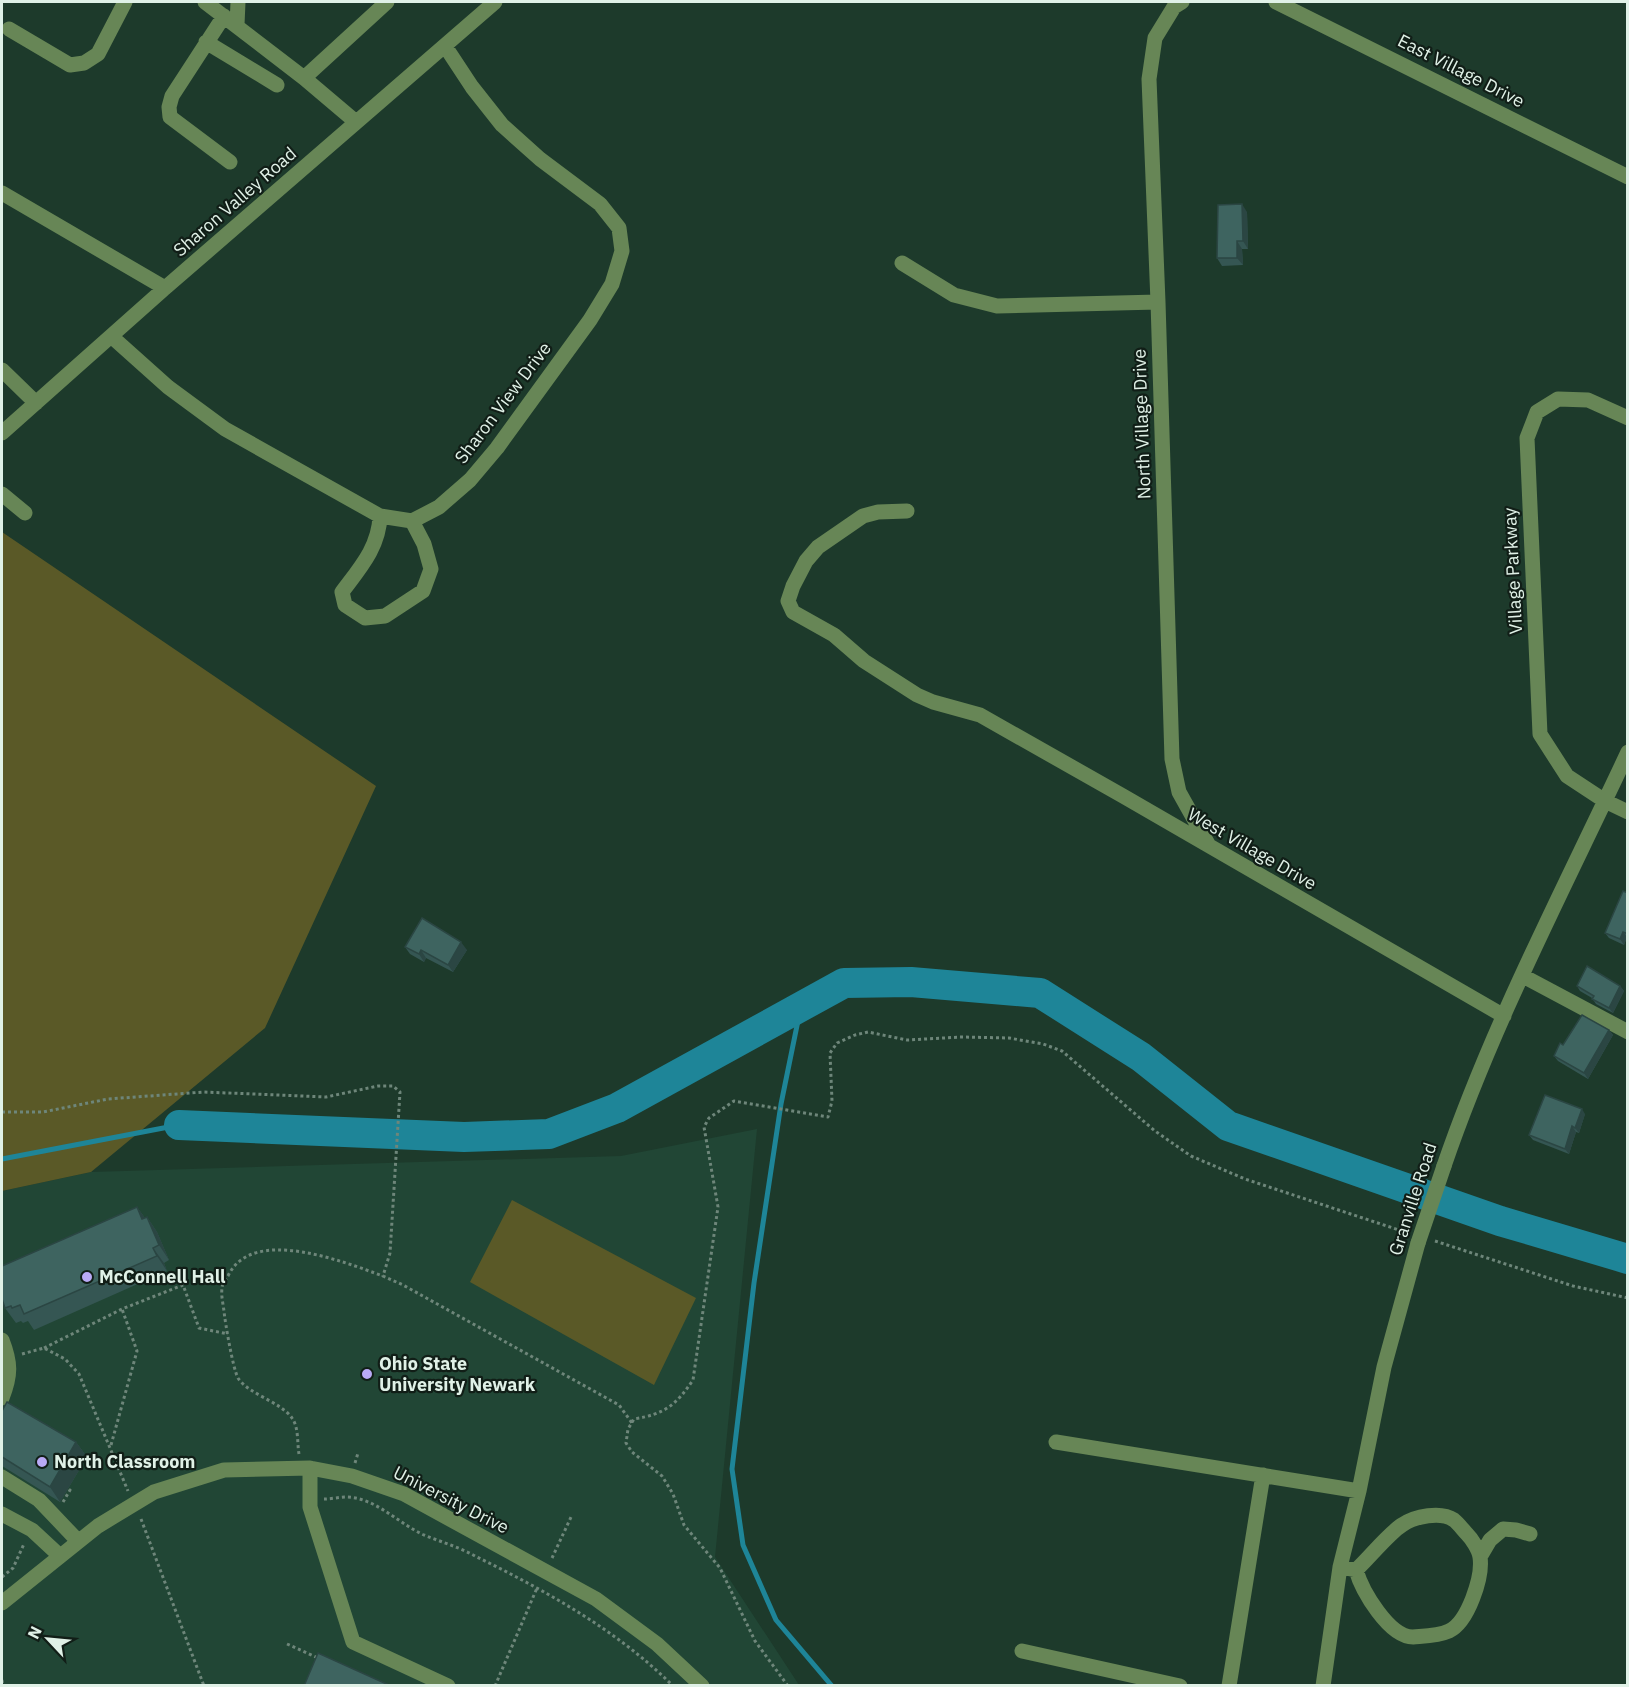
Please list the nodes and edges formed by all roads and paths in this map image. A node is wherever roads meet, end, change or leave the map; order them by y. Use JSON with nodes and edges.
{"nodes":[{"id":1,"x":123,"y":2,"type":"edge"},
{"id":2,"x":206,"y":2,"type":"edge"},
{"id":3,"x":237,"y":2,"type":"edge"},
{"id":4,"x":387,"y":2,"type":"edge"},
{"id":5,"x":495,"y":2,"type":"edge"},
{"id":6,"x":1276,"y":2,"type":"edge"},
{"id":7,"x":1177,"y":3,"type":"edge"},
{"id":8,"x":230,"y":21,"type":"junction"},
{"id":9,"x":9,"y":29,"type":"dead end"},
{"id":10,"x":207,"y":42,"type":"junction"},
{"id":11,"x":445,"y":46,"type":"junction"},
{"id":12,"x":304,"y":78,"type":"junction"},
{"id":13,"x":277,"y":85,"type":"dead end"},
{"id":14,"x":356,"y":122,"type":"junction"},
{"id":15,"x":230,"y":162,"type":"dead end"},
{"id":16,"x":1628,"y":177,"type":"edge"},
{"id":17,"x":2,"y":193,"type":"edge"},
{"id":18,"x":902,"y":263,"type":"dead end"},
{"id":19,"x":165,"y":288,"type":"junction"},
{"id":20,"x":1158,"y":302,"type":"junction"},
{"id":21,"x":111,"y":336,"type":"junction"},
{"id":22,"x":2,"y":370,"type":"edge"},
{"id":23,"x":36,"y":403,"type":"junction"},
{"id":24,"x":1628,"y":418,"type":"edge"},
{"id":25,"x":2,"y":433,"type":"edge"},
{"id":26,"x":2,"y":494,"type":"edge"},
{"id":27,"x":907,"y":511,"type":"dead end"},
{"id":28,"x":25,"y":513,"type":"dead end"},
{"id":29,"x":380,"y":516,"type":"junction"},
{"id":30,"x":412,"y":521,"type":"junction"},
{"id":31,"x":1628,"y":752,"type":"edge"},
{"id":32,"x":1605,"y":801,"type":"junction"},
{"id":33,"x":1628,"y":812,"type":"edge"},
{"id":34,"x":1209,"y":846,"type":"junction"},
{"id":35,"x":1523,"y":976,"type":"junction"},
{"id":36,"x":1504,"y":1016,"type":"junction"},
{"id":37,"x":1628,"y":1032,"type":"edge"},
{"id":38,"x":2,"y":1112,"type":"edge"},
{"id":39,"x":1419,"y":1238,"type":"junction"},
{"id":40,"x":383,"y":1276,"type":"junction"},
{"id":41,"x":1628,"y":1298,"type":"edge"},
{"id":42,"x":122,"y":1309,"type":"junction"},
{"id":43,"x":228,"y":1334,"type":"junction"},
{"id":44,"x":2,"y":1340,"type":"edge"},
{"id":45,"x":44,"y":1348,"type":"junction"},
{"id":46,"x":9,"y":1358,"type":"junction"},
{"id":47,"x":2,"y":1398,"type":"edge"},
{"id":48,"x":632,"y":1423,"type":"junction"},
{"id":49,"x":1056,"y":1442,"type":"dead end"},
{"id":50,"x":110,"y":1446,"type":"junction"},
{"id":51,"x":310,"y":1468,"type":"junction"},
{"id":52,"x":1263,"y":1475,"type":"junction"},
{"id":53,"x":2,"y":1478,"type":"edge"},
{"id":54,"x":128,"y":1490,"type":"dead end"},
{"id":55,"x":1359,"y":1491,"type":"junction"},
{"id":56,"x":310,"y":1501,"type":"junction"},
{"id":57,"x":138,"y":1512,"type":"dead end"},
{"id":58,"x":2,"y":1514,"type":"edge"},
{"id":59,"x":572,"y":1515,"type":"dead end"},
{"id":60,"x":1530,"y":1534,"type":"dead end"},
{"id":61,"x":78,"y":1541,"type":"junction"},
{"id":62,"x":60,"y":1556,"type":"junction"},
{"id":63,"x":1480,"y":1557,"type":"junction"},
{"id":64,"x":1340,"y":1567,"type":"junction"},
{"id":65,"x":1356,"y":1570,"type":"junction"},
{"id":66,"x":546,"y":1571,"type":"junction"},
{"id":67,"x":537,"y":1589,"type":"junction"},
{"id":68,"x":2,"y":1603,"type":"edge"},
{"id":69,"x":287,"y":1644,"type":"dead end"},
{"id":70,"x":1022,"y":1651,"type":"dead end"},
{"id":71,"x":328,"y":1662,"type":"edge"},
{"id":72,"x":2,"y":1680,"type":"edge"},
{"id":73,"x":3,"y":1686,"type":"edge"},
{"id":74,"x":204,"y":1686,"type":"edge"},
{"id":75,"x":448,"y":1686,"type":"edge"},
{"id":76,"x":495,"y":1686,"type":"edge"},
{"id":77,"x":674,"y":1686,"type":"edge"},
{"id":78,"x":702,"y":1686,"type":"edge"},
{"id":79,"x":788,"y":1686,"type":"edge"},
{"id":80,"x":1180,"y":1686,"type":"edge"},
{"id":81,"x":1229,"y":1686,"type":"edge"},
{"id":82,"x":1323,"y":1686,"type":"edge"}],
"edges":[{"from":1,"to":9,"type":"street"},
{"from":2,"to":8,"type":"street"},
{"from":3,"to":8,"type":"street"},
{"from":4,"to":12,"type":"street"},
{"from":5,"to":11,"type":"street","name":"Sharon Valley Road"},
{"from":6,"to":16,"type":"street","name":"East Village Drive"},
{"from":7,"to":20,"type":"street","name":"North Village Drive"},
{"from":8,"to":10,"type":"street"},
{"from":8,"to":12,"type":"street"},
{"from":10,"to":13,"type":"street"},
{"from":10,"to":15,"type":"street"},
{"from":11,"to":14,"type":"street","name":"Sharon Valley Road"},
{"from":11,"to":30,"type":"street","name":"Sharon View Drive"},
{"from":12,"to":14,"type":"street"},
{"from":14,"to":19,"type":"street","name":"Sharon Valley Road"},
{"from":17,"to":19,"type":"street"},
{"from":18,"to":20,"type":"street"},
{"from":19,"to":21,"type":"street","name":"Sharon Valley Road"},
{"from":20,"to":34,"type":"street","name":"North Village Drive"},
{"from":21,"to":23,"type":"street","name":"Sharon Valley Road"},
{"from":21,"to":29,"type":"street"},
{"from":22,"to":23,"type":"street"},
{"from":23,"to":25,"type":"street","name":"Sharon Valley Road"},
{"from":24,"to":32,"type":"street","name":"Village Parkway"},
{"from":26,"to":28,"type":"street"},
{"from":27,"to":34,"type":"street","name":"West Village Drive"},
{"from":29,"to":30,"type":"street"},
{"from":29,"to":30,"type":"street"},
{"from":31,"to":32,"type":"street","name":"Granville Road"},
{"from":32,"to":33,"type":"street","name":"Village Parkway"},
{"from":32,"to":35,"type":"street","name":"Granville Road"},
{"from":34,"to":36,"type":"street","name":"West Village Drive"},
{"from":35,"to":36,"type":"street","name":"Granville Road"},
{"from":35,"to":37,"type":"street"},
{"from":36,"to":39,"type":"street","name":"Granville Road","bridge":true},
{"from":38,"to":40,"type":"path"},
{"from":39,"to":41,"type":"path"},
{"from":39,"to":48,"type":"path"},
{"from":39,"to":55,"type":"street","name":"Granville Road"},
{"from":40,"to":43,"type":"path"},
{"from":40,"to":48,"type":"path"},
{"from":42,"to":43,"type":"path"},
{"from":42,"to":45,"type":"path"},
{"from":42,"to":50,"type":"path"},
{"from":43,"to":51,"type":"path"},
{"from":44,"to":46,"type":"street"},
{"from":45,"to":46,"type":"path"},
{"from":45,"to":50,"type":"path"},
{"from":46,"to":47,"type":"street"},
{"from":48,"to":79,"type":"path"},
{"from":49,"to":52,"type":"street"},
{"from":50,"to":54,"type":"path"},
{"from":51,"to":56,"type":"street"},
{"from":51,"to":61,"type":"street","name":"University Drive"},
{"from":51,"to":66,"type":"street","name":"University Drive"},
{"from":52,"to":55,"type":"street"},
{"from":52,"to":81,"type":"street"},
{"from":53,"to":61,"type":"street"},
{"from":55,"to":64,"type":"street","name":"Granville Road"},
{"from":56,"to":67,"type":"path"},
{"from":56,"to":75,"type":"street"},
{"from":57,"to":74,"type":"path"},
{"from":58,"to":62,"type":"street"},
{"from":59,"to":66,"type":"path"},
{"from":60,"to":63,"type":"street"},
{"from":61,"to":62,"type":"street","name":"University Drive"},
{"from":62,"to":68,"type":"street","name":"University Drive"},
{"from":63,"to":65,"type":"street"},
{"from":63,"to":65,"type":"street"},
{"from":64,"to":65,"type":"street"},
{"from":64,"to":82,"type":"street","name":"Granville Road"},
{"from":66,"to":67,"type":"path"},
{"from":66,"to":78,"type":"street","name":"University Drive"},
{"from":67,"to":76,"type":"path"},
{"from":67,"to":77,"type":"path"},
{"from":69,"to":71,"type":"path"},
{"from":70,"to":80,"type":"street"},
{"from":72,"to":73,"type":"path"}]}
